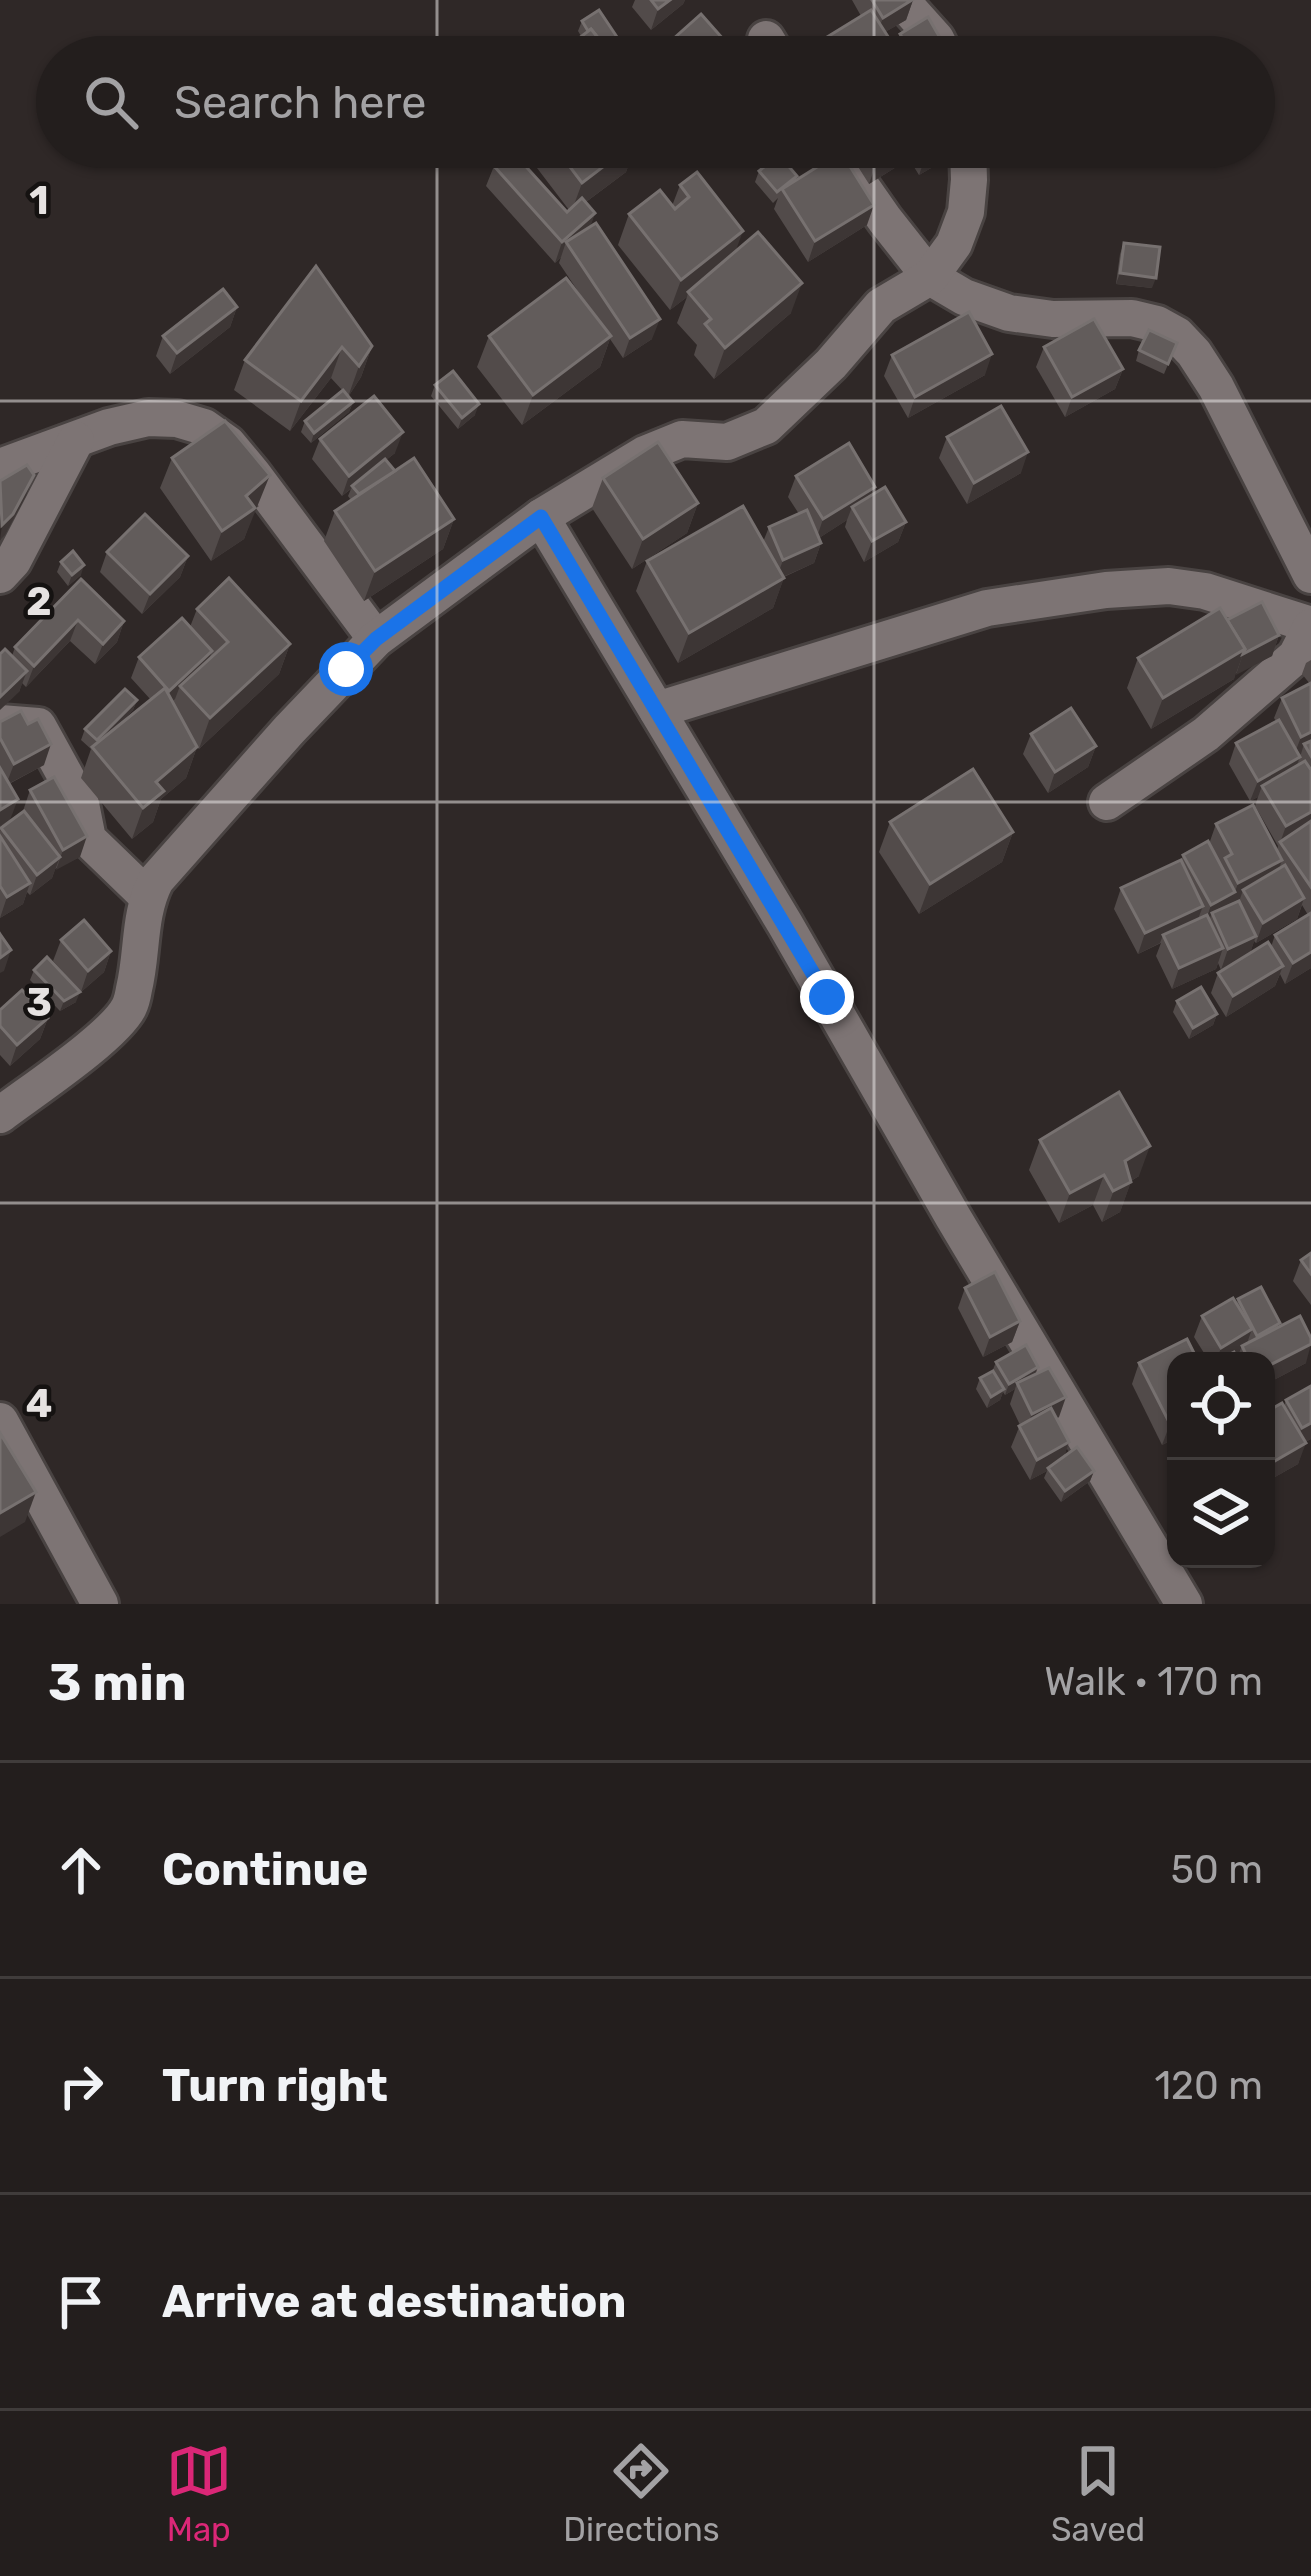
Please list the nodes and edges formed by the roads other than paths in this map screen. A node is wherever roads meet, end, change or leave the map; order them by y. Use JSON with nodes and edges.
{"nodes":[{"id":1,"x":902,"y":0,"type":"edge"},
{"id":2,"x":933,"y":36,"type":"edge"},
{"id":3,"x":849,"y":168,"type":"edge"},
{"id":4,"x":969,"y":168,"type":"edge"},
{"id":5,"x":930,"y":277,"type":"junction"},
{"id":6,"x":76,"y":440,"type":"junction"},
{"id":7,"x":0,"y":467,"type":"edge"},
{"id":8,"x":541,"y":517,"type":"junction"},
{"id":9,"x":0,"y":575,"type":"edge"},
{"id":10,"x":1311,"y":575,"type":"edge"},
{"id":11,"x":1311,"y":626,"type":"edge"},
{"id":12,"x":376,"y":639,"type":"junction"},
{"id":13,"x":657,"y":710,"type":"junction"},
{"id":14,"x":0,"y":723,"type":"edge"},
{"id":15,"x":1107,"y":802,"type":"dead end"},
{"id":16,"x":147,"y":896,"type":"junction"},
{"id":17,"x":0,"y":1115,"type":"edge"},
{"id":18,"x":0,"y":1421,"type":"edge"},
{"id":19,"x":100,"y":1604,"type":"edge"},
{"id":20,"x":1184,"y":1604,"type":"edge"}],
"edges":[{"from":1,"to":2,"type":"street"},
{"from":3,"to":5,"type":"street"},
{"from":4,"to":5,"type":"street"},
{"from":5,"to":8,"type":"street"},
{"from":5,"to":10,"type":"street"},
{"from":6,"to":7,"type":"street"},
{"from":6,"to":9,"type":"street"},
{"from":6,"to":12,"type":"street"},
{"from":8,"to":12,"type":"street"},
{"from":8,"to":13,"type":"street"},
{"from":11,"to":13,"type":"street"},
{"from":11,"to":15,"type":"street"},
{"from":12,"to":16,"type":"street"},
{"from":13,"to":20,"type":"street"},
{"from":14,"to":16,"type":"street"},
{"from":16,"to":17,"type":"street"},
{"from":18,"to":19,"type":"street"}]}
